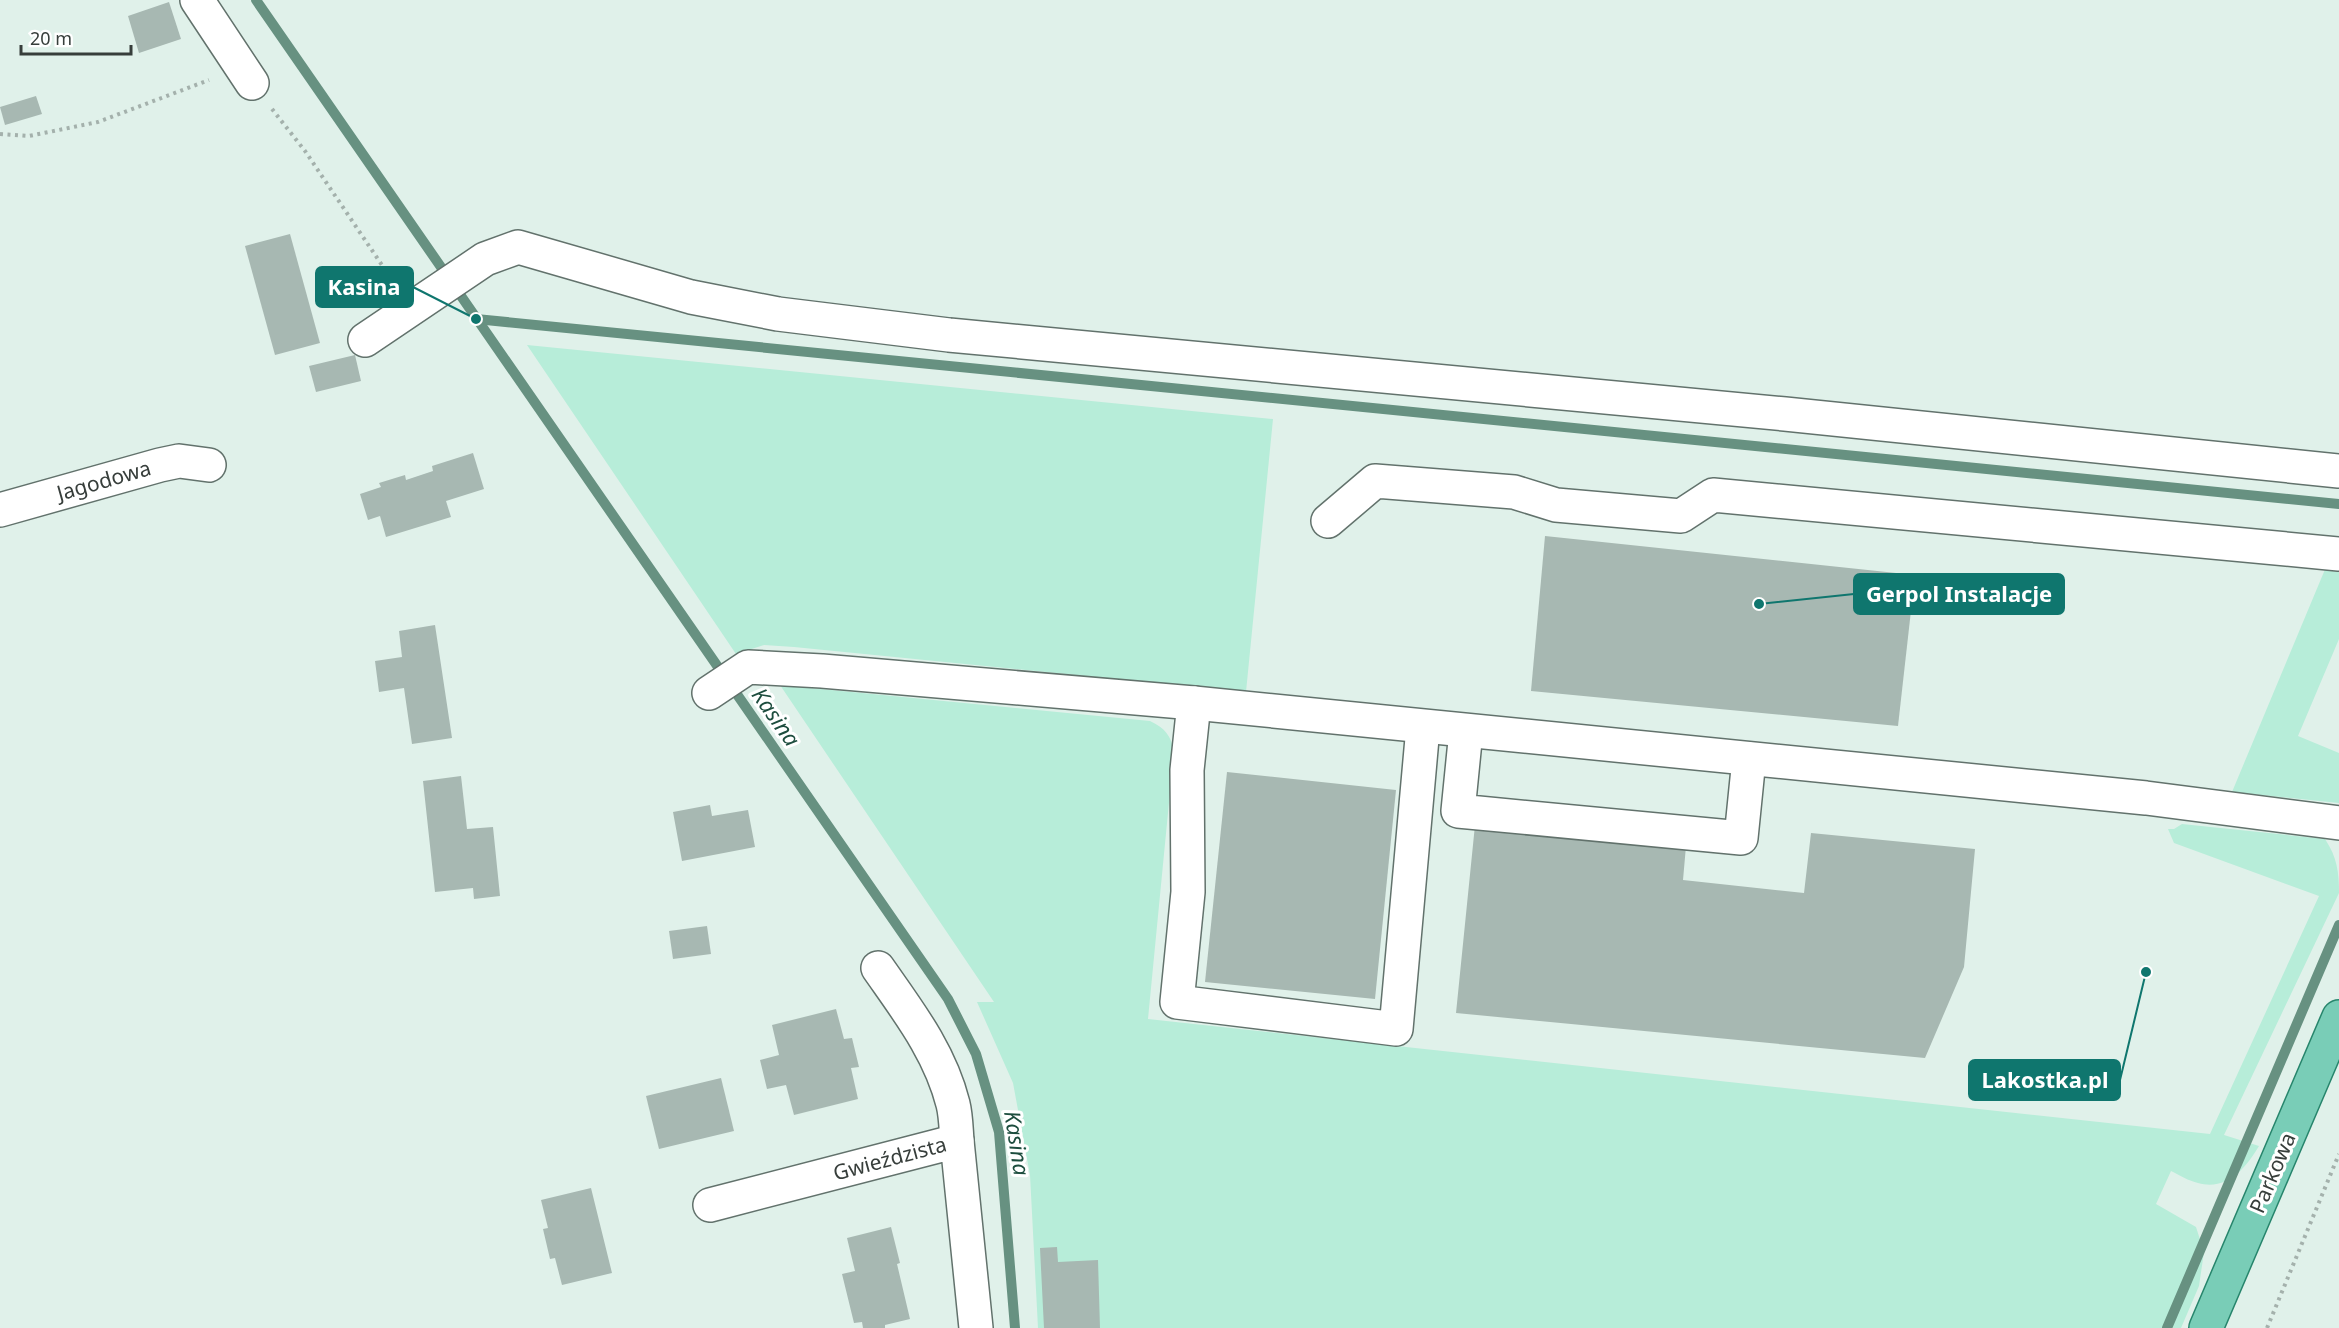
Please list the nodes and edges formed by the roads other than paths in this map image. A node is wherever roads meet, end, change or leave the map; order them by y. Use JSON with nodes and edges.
{"nodes":[{"id":1,"x":197,"y":0,"type":"edge"},
{"id":2,"x":252,"y":83,"type":"road end"},
{"id":3,"x":365,"y":340,"type":"dead end"},
{"id":4,"x":209,"y":465,"type":"dead end"},
{"id":5,"x":2339,"y":471,"type":"edge"},
{"id":6,"x":0,"y":510,"type":"edge"},
{"id":7,"x":1328,"y":521,"type":"dead end"},
{"id":8,"x":2339,"y":554,"type":"edge"},
{"id":9,"x":709,"y":693,"type":"dead end"},
{"id":10,"x":1194,"y":704,"type":"junction"},
{"id":11,"x":1423,"y":727,"type":"junction"},
{"id":12,"x":1466,"y":731,"type":"junction"},
{"id":13,"x":1749,"y":759,"type":"junction"},
{"id":14,"x":2339,"y":823,"type":"edge"},
{"id":15,"x":878,"y":968,"type":"dead end"},
{"id":16,"x":2339,"y":1017,"type":"edge"},
{"id":17,"x":957,"y":1141,"type":"junction"},
{"id":18,"x":710,"y":1205,"type":"dead end"},
{"id":19,"x":976,"y":1328,"type":"edge"},
{"id":20,"x":2206,"y":1328,"type":"edge"}],
"edges":[{"from":1,"to":2,"type":"street"},
{"from":3,"to":5,"type":"street"},
{"from":4,"to":6,"type":"street","name":"Jagodowa"},
{"from":7,"to":8,"type":"street"},
{"from":9,"to":10,"type":"street"},
{"from":10,"to":11,"type":"street"},
{"from":10,"to":11,"type":"street"},
{"from":11,"to":12,"type":"street"},
{"from":12,"to":13,"type":"street"},
{"from":12,"to":13,"type":"street"},
{"from":13,"to":14,"type":"street"},
{"from":15,"to":17,"type":"street"},
{"from":16,"to":20,"type":"main road","name":"Parkowa"},
{"from":17,"to":18,"type":"street","name":"Gwieździsta"},
{"from":17,"to":19,"type":"street","name":"Gwieździsta"}]}
